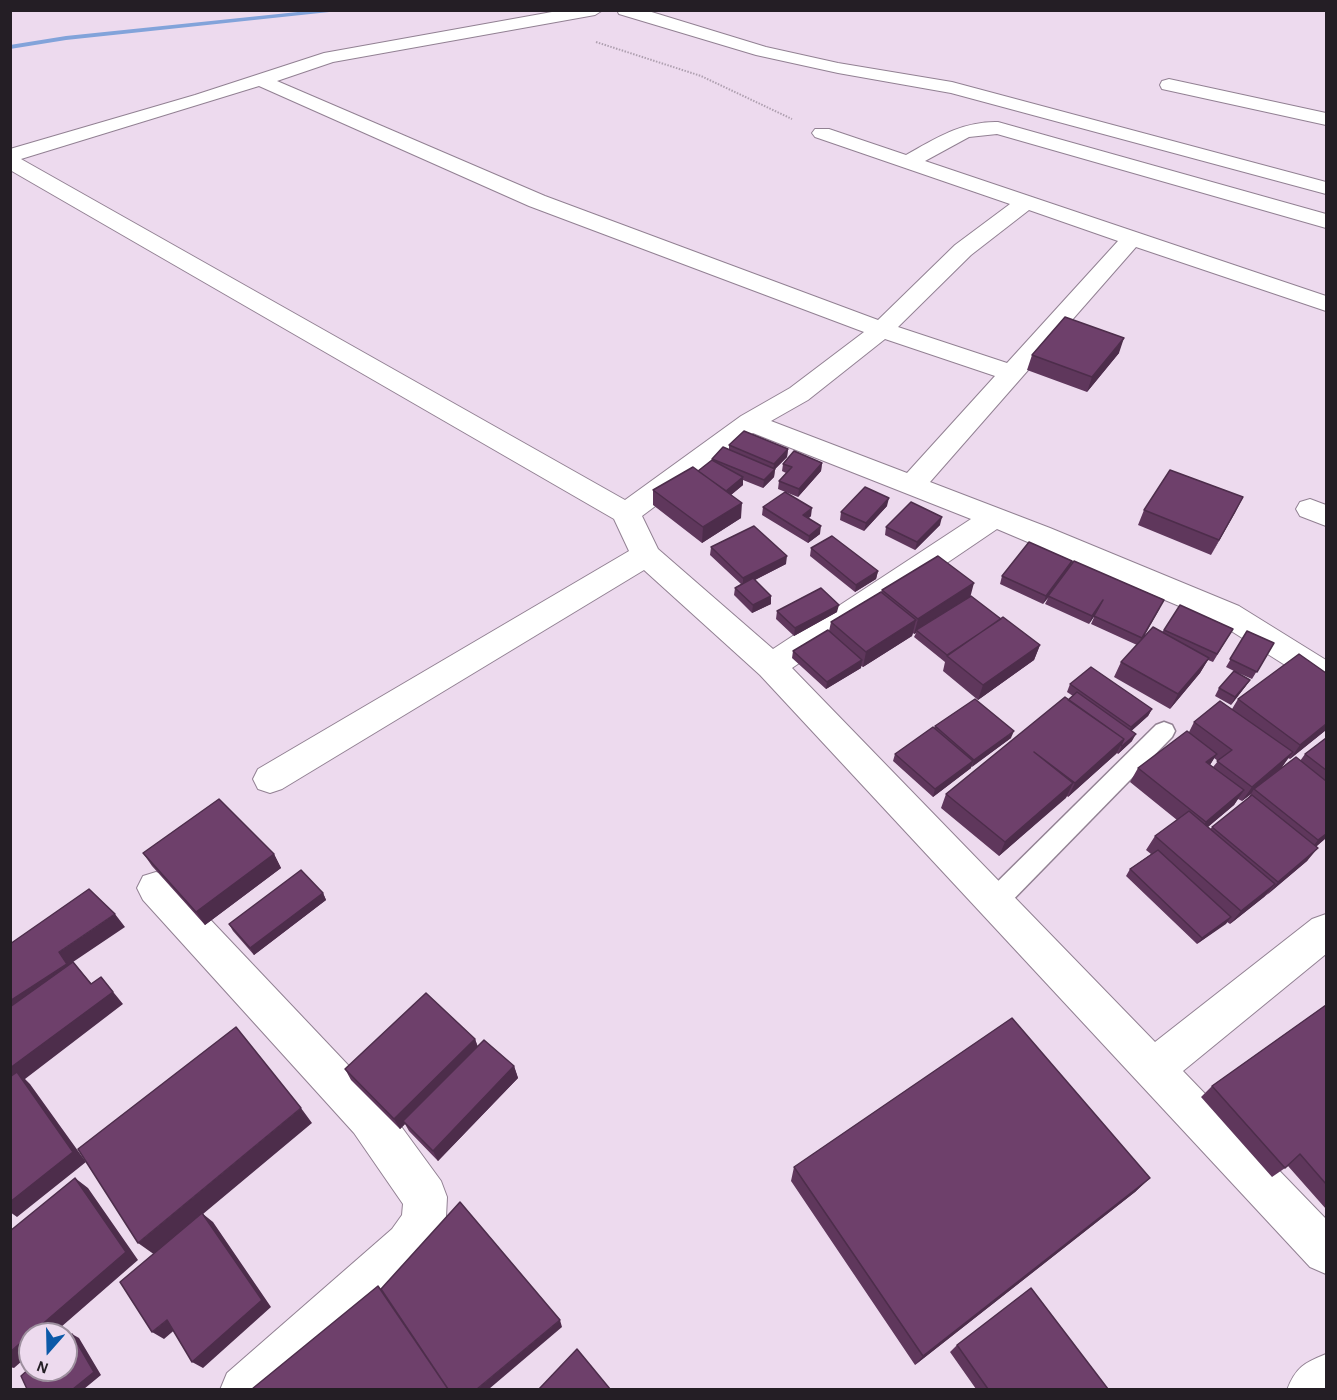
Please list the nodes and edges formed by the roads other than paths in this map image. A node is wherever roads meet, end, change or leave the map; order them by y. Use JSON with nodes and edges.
{"nodes":[{"id":1,"x":595,"y":10,"type":"edge"},
{"id":2,"x":625,"y":10,"type":"edge"},
{"id":3,"x":260,"y":80,"type":"junction"},
{"id":4,"x":1169,"y":85,"type":"dead end"},
{"id":5,"x":1326,"y":119,"type":"edge"},
{"id":6,"x":822,"y":132,"type":"road end"},
{"id":7,"x":10,"y":156,"type":"edge"},
{"id":8,"x":10,"y":161,"type":"edge"},
{"id":9,"x":909,"y":162,"type":"junction"},
{"id":10,"x":1326,"y":188,"type":"edge"},
{"id":11,"x":1026,"y":202,"type":"junction"},
{"id":12,"x":1326,"y":221,"type":"edge"},
{"id":13,"x":1132,"y":238,"type":"junction"},
{"id":14,"x":1326,"y":304,"type":"edge"},
{"id":15,"x":882,"y":330,"type":"junction"},
{"id":16,"x":1012,"y":373,"type":"junction"},
{"id":17,"x":750,"y":422,"type":"junction"},
{"id":18,"x":912,"y":485,"type":"junction"},
{"id":19,"x":626,"y":513,"type":"junction"},
{"id":20,"x":995,"y":517,"type":"junction"},
{"id":21,"x":646,"y":555,"type":"junction"},
{"id":22,"x":771,"y":666,"type":"junction"},
{"id":23,"x":1326,"y":675,"type":"edge"},
{"id":24,"x":1164,"y":731,"type":"dead end"},
{"id":25,"x":270,"y":779,"type":"dead end"},
{"id":26,"x":156,"y":888,"type":"edge"},
{"id":27,"x":994,"y":902,"type":"junction"},
{"id":28,"x":1326,"y":931,"type":"edge"},
{"id":29,"x":1153,"y":1069,"type":"junction"},
{"id":30,"x":1326,"y":1251,"type":"edge"},
{"id":31,"x":1326,"y":1378,"type":"edge"},
{"id":32,"x":244,"y":1389,"type":"edge"},
{"id":33,"x":1311,"y":1389,"type":"edge"}],
"edges":[{"from":1,"to":3,"type":"street"},
{"from":2,"to":10,"type":"street"},
{"from":3,"to":7,"type":"street"},
{"from":3,"to":15,"type":"street"},
{"from":4,"to":5,"type":"street"},
{"from":6,"to":9,"type":"street"},
{"from":8,"to":19,"type":"street"},
{"from":9,"to":11,"type":"street"},
{"from":9,"to":12,"type":"street"},
{"from":11,"to":13,"type":"street"},
{"from":11,"to":15,"type":"street"},
{"from":13,"to":14,"type":"street"},
{"from":13,"to":16,"type":"street"},
{"from":15,"to":16,"type":"street"},
{"from":15,"to":17,"type":"street"},
{"from":16,"to":18,"type":"street"},
{"from":17,"to":18,"type":"street"},
{"from":17,"to":19,"type":"street"},
{"from":18,"to":20,"type":"street"},
{"from":19,"to":21,"type":"street"},
{"from":20,"to":22,"type":"street"},
{"from":20,"to":23,"type":"street"},
{"from":21,"to":22,"type":"street"},
{"from":21,"to":25,"type":"street"},
{"from":22,"to":27,"type":"street"},
{"from":24,"to":27,"type":"lane"},
{"from":26,"to":32,"type":"street"},
{"from":27,"to":29,"type":"street"},
{"from":28,"to":29,"type":"street"},
{"from":29,"to":30,"type":"street"},
{"from":31,"to":33,"type":"street"}]}
